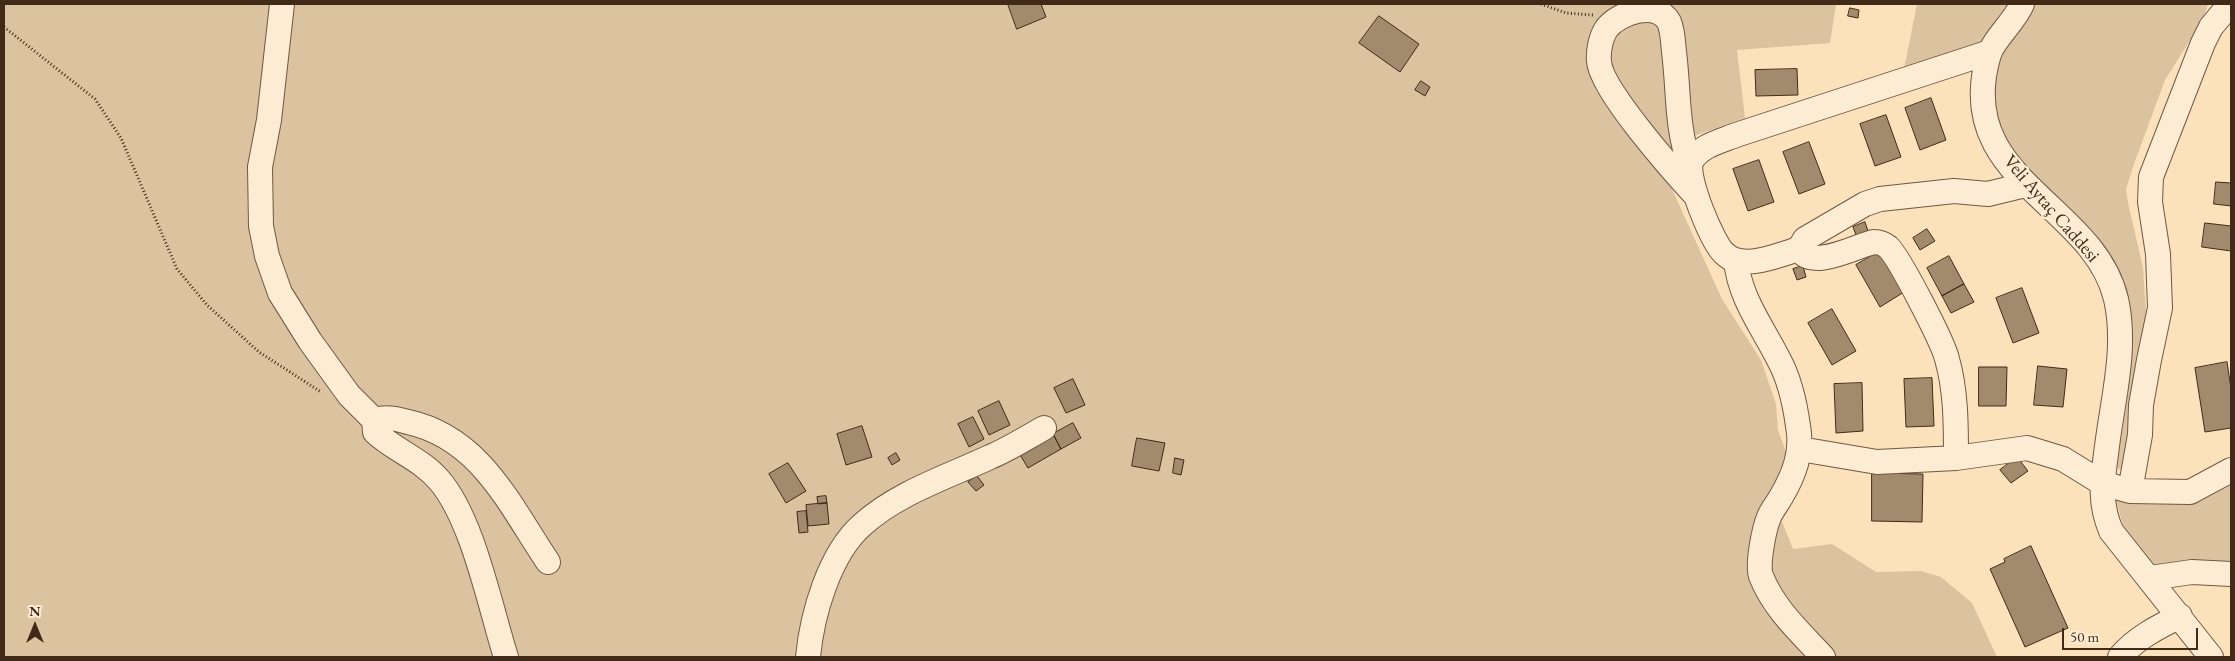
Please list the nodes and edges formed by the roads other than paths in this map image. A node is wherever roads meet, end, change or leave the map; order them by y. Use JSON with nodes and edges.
{"nodes":[{"id":1,"x":282,"y":4,"type":"edge"},
{"id":2,"x":2022,"y":4,"type":"edge"},
{"id":3,"x":2230,"y":4,"type":"edge"},
{"id":4,"x":2010,"y":14,"type":"edge"},
{"id":5,"x":1990,"y":52,"type":"junction"},
{"id":6,"x":1690,"y":165,"type":"junction"},
{"id":7,"x":2026,"y":185,"type":"junction"},
{"id":8,"x":1696,"y":196,"type":"junction"},
{"id":9,"x":1799,"y":249,"type":"junction"},
{"id":10,"x":1736,"y":260,"type":"junction"},
{"id":11,"x":374,"y":420,"type":"junction"},
{"id":12,"x":1044,"y":428,"type":"dead end"},
{"id":13,"x":1800,"y":449,"type":"junction"},
{"id":14,"x":1956,"y":458,"type":"junction"},
{"id":15,"x":2231,"y":470,"type":"edge"},
{"id":16,"x":2102,"y":483,"type":"junction"},
{"id":17,"x":2130,"y":491,"type":"junction"},
{"id":18,"x":548,"y":562,"type":"dead end"},
{"id":19,"x":2231,"y":574,"type":"edge"},
{"id":20,"x":2150,"y":578,"type":"junction"},
{"id":21,"x":2180,"y":616,"type":"junction"},
{"id":22,"x":506,"y":657,"type":"edge"},
{"id":23,"x":808,"y":657,"type":"edge"},
{"id":24,"x":1823,"y":657,"type":"edge"},
{"id":25,"x":2120,"y":657,"type":"edge"},
{"id":26,"x":2211,"y":657,"type":"edge"}],
"edges":[{"from":1,"to":11,"type":"street"},
{"from":2,"to":4,"type":"street","name":"Veli Aytaç Caddesi"},
{"from":3,"to":17,"type":"street"},
{"from":4,"to":5,"type":"street","name":"Veli Aytaç Caddesi"},
{"from":5,"to":6,"type":"street"},
{"from":5,"to":7,"type":"street","name":"Veli Aytaç Caddesi"},
{"from":6,"to":8,"type":"street"},
{"from":6,"to":8,"type":"street"},
{"from":7,"to":9,"type":"street"},
{"from":7,"to":16,"type":"street","name":"Veli Aytaç Caddesi"},
{"from":8,"to":10,"type":"street"},
{"from":9,"to":10,"type":"street"},
{"from":9,"to":14,"type":"street"},
{"from":10,"to":13,"type":"street"},
{"from":11,"to":18,"type":"street"},
{"from":11,"to":22,"type":"street"},
{"from":12,"to":23,"type":"street"},
{"from":13,"to":14,"type":"street"},
{"from":13,"to":24,"type":"street"},
{"from":14,"to":16,"type":"street"},
{"from":15,"to":17,"type":"street"},
{"from":16,"to":17,"type":"street"},
{"from":16,"to":20,"type":"street","name":"Veli Aytaç Caddesi"},
{"from":19,"to":20,"type":"street"},
{"from":20,"to":21,"type":"street","name":"Veli Aytaç Caddesi"},
{"from":21,"to":25,"type":"street"},
{"from":21,"to":26,"type":"street","name":"Veli Aytaç Caddesi"}]}
